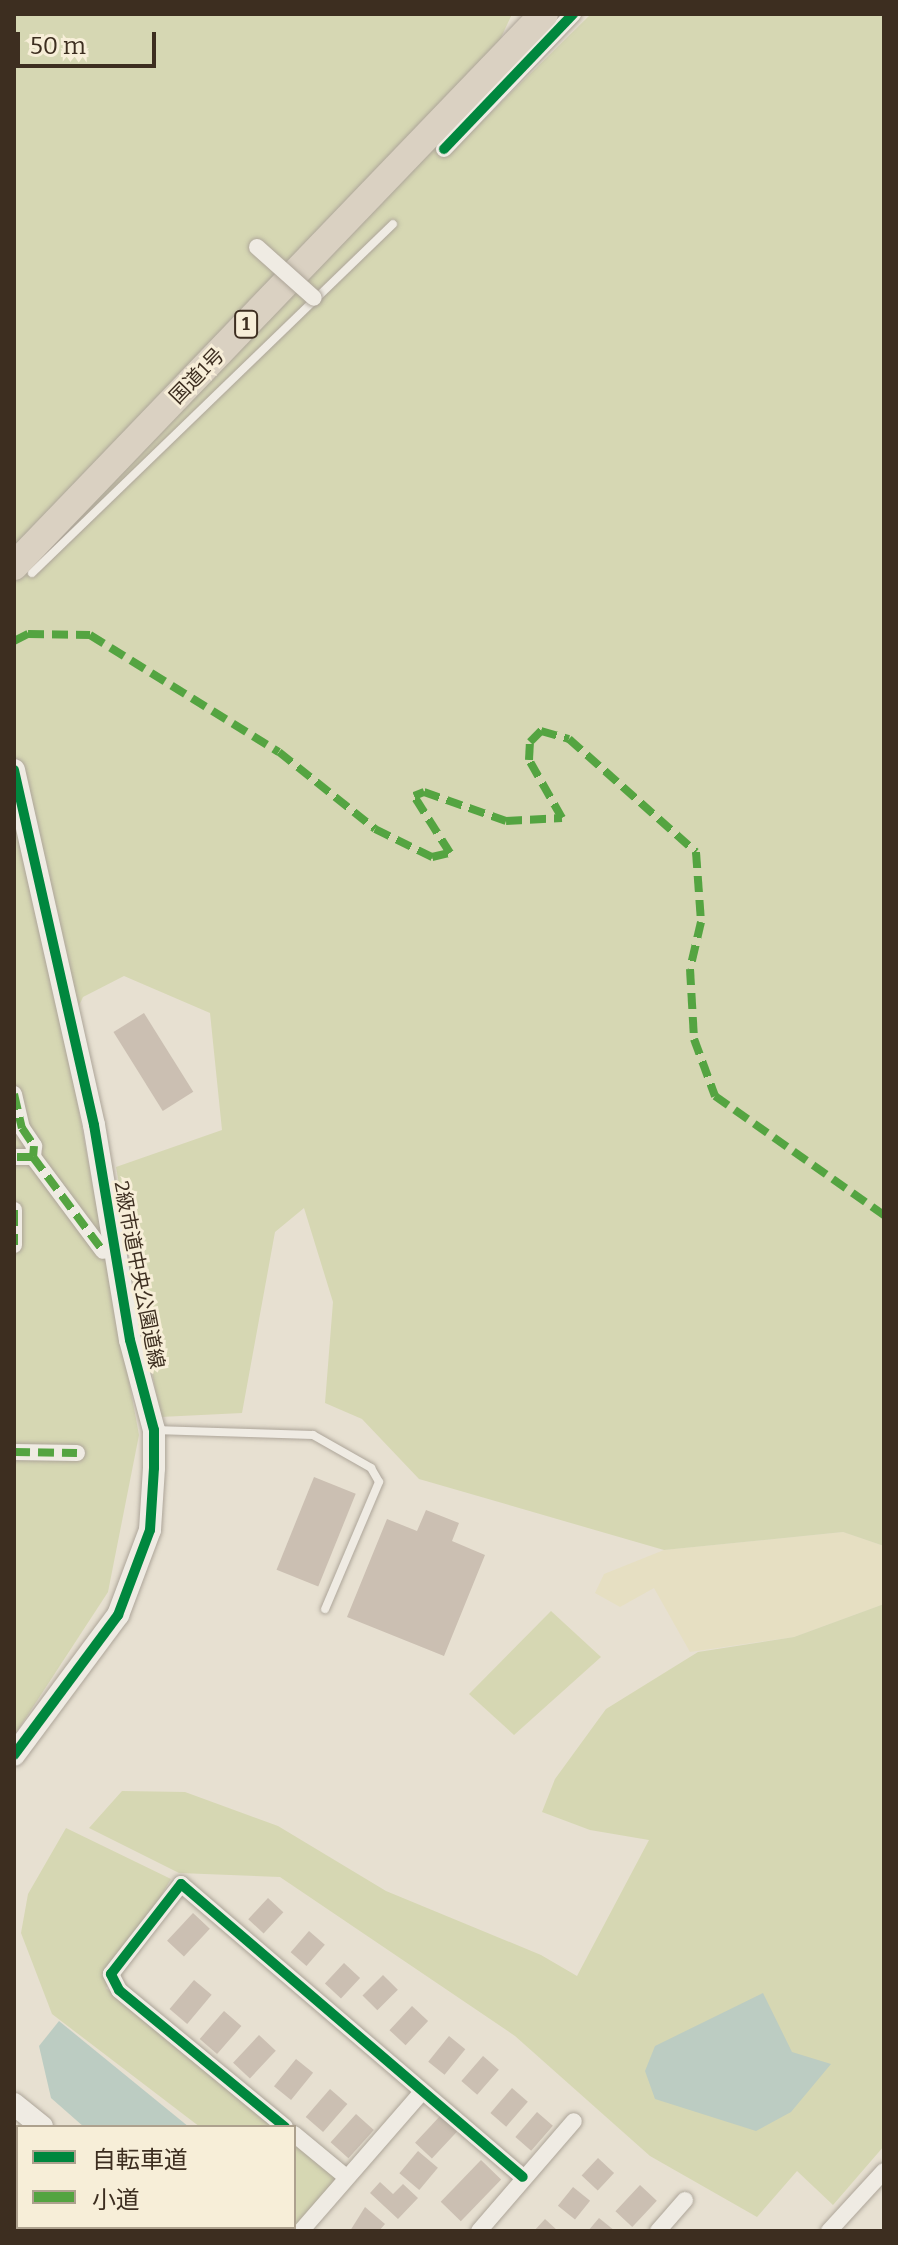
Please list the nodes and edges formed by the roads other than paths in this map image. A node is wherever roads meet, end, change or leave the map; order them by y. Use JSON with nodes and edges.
{"nodes":[{"id":1,"x":528,"y":14,"type":"edge"},
{"id":2,"x":544,"y":14,"type":"edge"},
{"id":3,"x":573,"y":14,"type":"edge"},
{"id":4,"x":479,"y":81,"type":"junction"},
{"id":5,"x":444,"y":149,"type":"dead end"},
{"id":6,"x":393,"y":224,"type":"dead end"},
{"id":7,"x":257,"y":247,"type":"dead end"},
{"id":8,"x":314,"y":298,"type":"junction"},
{"id":9,"x":23,"y":570,"type":"edge"},
{"id":10,"x":14,"y":770,"type":"edge"},
{"id":11,"x":14,"y":1094,"type":"edge"},
{"id":12,"x":14,"y":1157,"type":"edge"},
{"id":13,"x":33,"y":1157,"type":"junction"},
{"id":14,"x":14,"y":1210,"type":"edge"},
{"id":15,"x":14,"y":1245,"type":"edge"},
{"id":16,"x":103,"y":1251,"type":"dead end"},
{"id":17,"x":154,"y":1430,"type":"junction"},
{"id":18,"x":14,"y":1452,"type":"edge"},
{"id":19,"x":77,"y":1453,"type":"dead end"},
{"id":20,"x":325,"y":1609,"type":"dead end"},
{"id":21,"x":14,"y":1755,"type":"edge"},
{"id":22,"x":422,"y":2092,"type":"junction"},
{"id":23,"x":14,"y":2104,"type":"edge"},
{"id":24,"x":574,"y":2121,"type":"dead end"},
{"id":25,"x":40,"y":2125,"type":"edge"},
{"id":26,"x":283,"y":2125,"type":"edge"},
{"id":27,"x":296,"y":2136,"type":"edge"},
{"id":28,"x":884,"y":2171,"type":"edge"},
{"id":29,"x":346,"y":2177,"type":"junction"},
{"id":30,"x":523,"y":2177,"type":"junction"},
{"id":31,"x":685,"y":2200,"type":"dead end"},
{"id":32,"x":301,"y":2231,"type":"edge"},
{"id":33,"x":479,"y":2231,"type":"edge"},
{"id":34,"x":658,"y":2231,"type":"edge"},
{"id":35,"x":829,"y":2231,"type":"edge"}],
"edges":[{"from":1,"to":4,"type":"highway","name":"国道1号","number":"1"},
{"from":2,"to":4,"type":"highway","name":"国道1号","number":"1"},
{"from":3,"to":5,"type":"street"},
{"from":4,"to":9,"type":"highway","name":"国道1号","number":"1"},
{"from":6,"to":8,"type":"lane"},
{"from":7,"to":8,"type":"street","bridge":true},
{"from":8,"to":9,"type":"lane"},
{"from":10,"to":17,"type":"street","name":"2級市道中央公園道線"},
{"from":11,"to":13,"type":"street"},
{"from":12,"to":13,"type":"street"},
{"from":13,"to":16,"type":"street"},
{"from":14,"to":15,"type":"street"},
{"from":17,"to":20,"type":"lane"},
{"from":17,"to":21,"type":"street","name":"2級市道中央公園道線"},
{"from":18,"to":19,"type":"street"},
{"from":22,"to":26,"type":"street"},
{"from":22,"to":29,"type":"street"},
{"from":22,"to":30,"type":"street"},
{"from":23,"to":25,"type":"street"},
{"from":24,"to":30,"type":"street"},
{"from":27,"to":29,"type":"street"},
{"from":28,"to":35,"type":"street"},
{"from":29,"to":32,"type":"street"},
{"from":30,"to":33,"type":"street"},
{"from":31,"to":34,"type":"street"}]}
